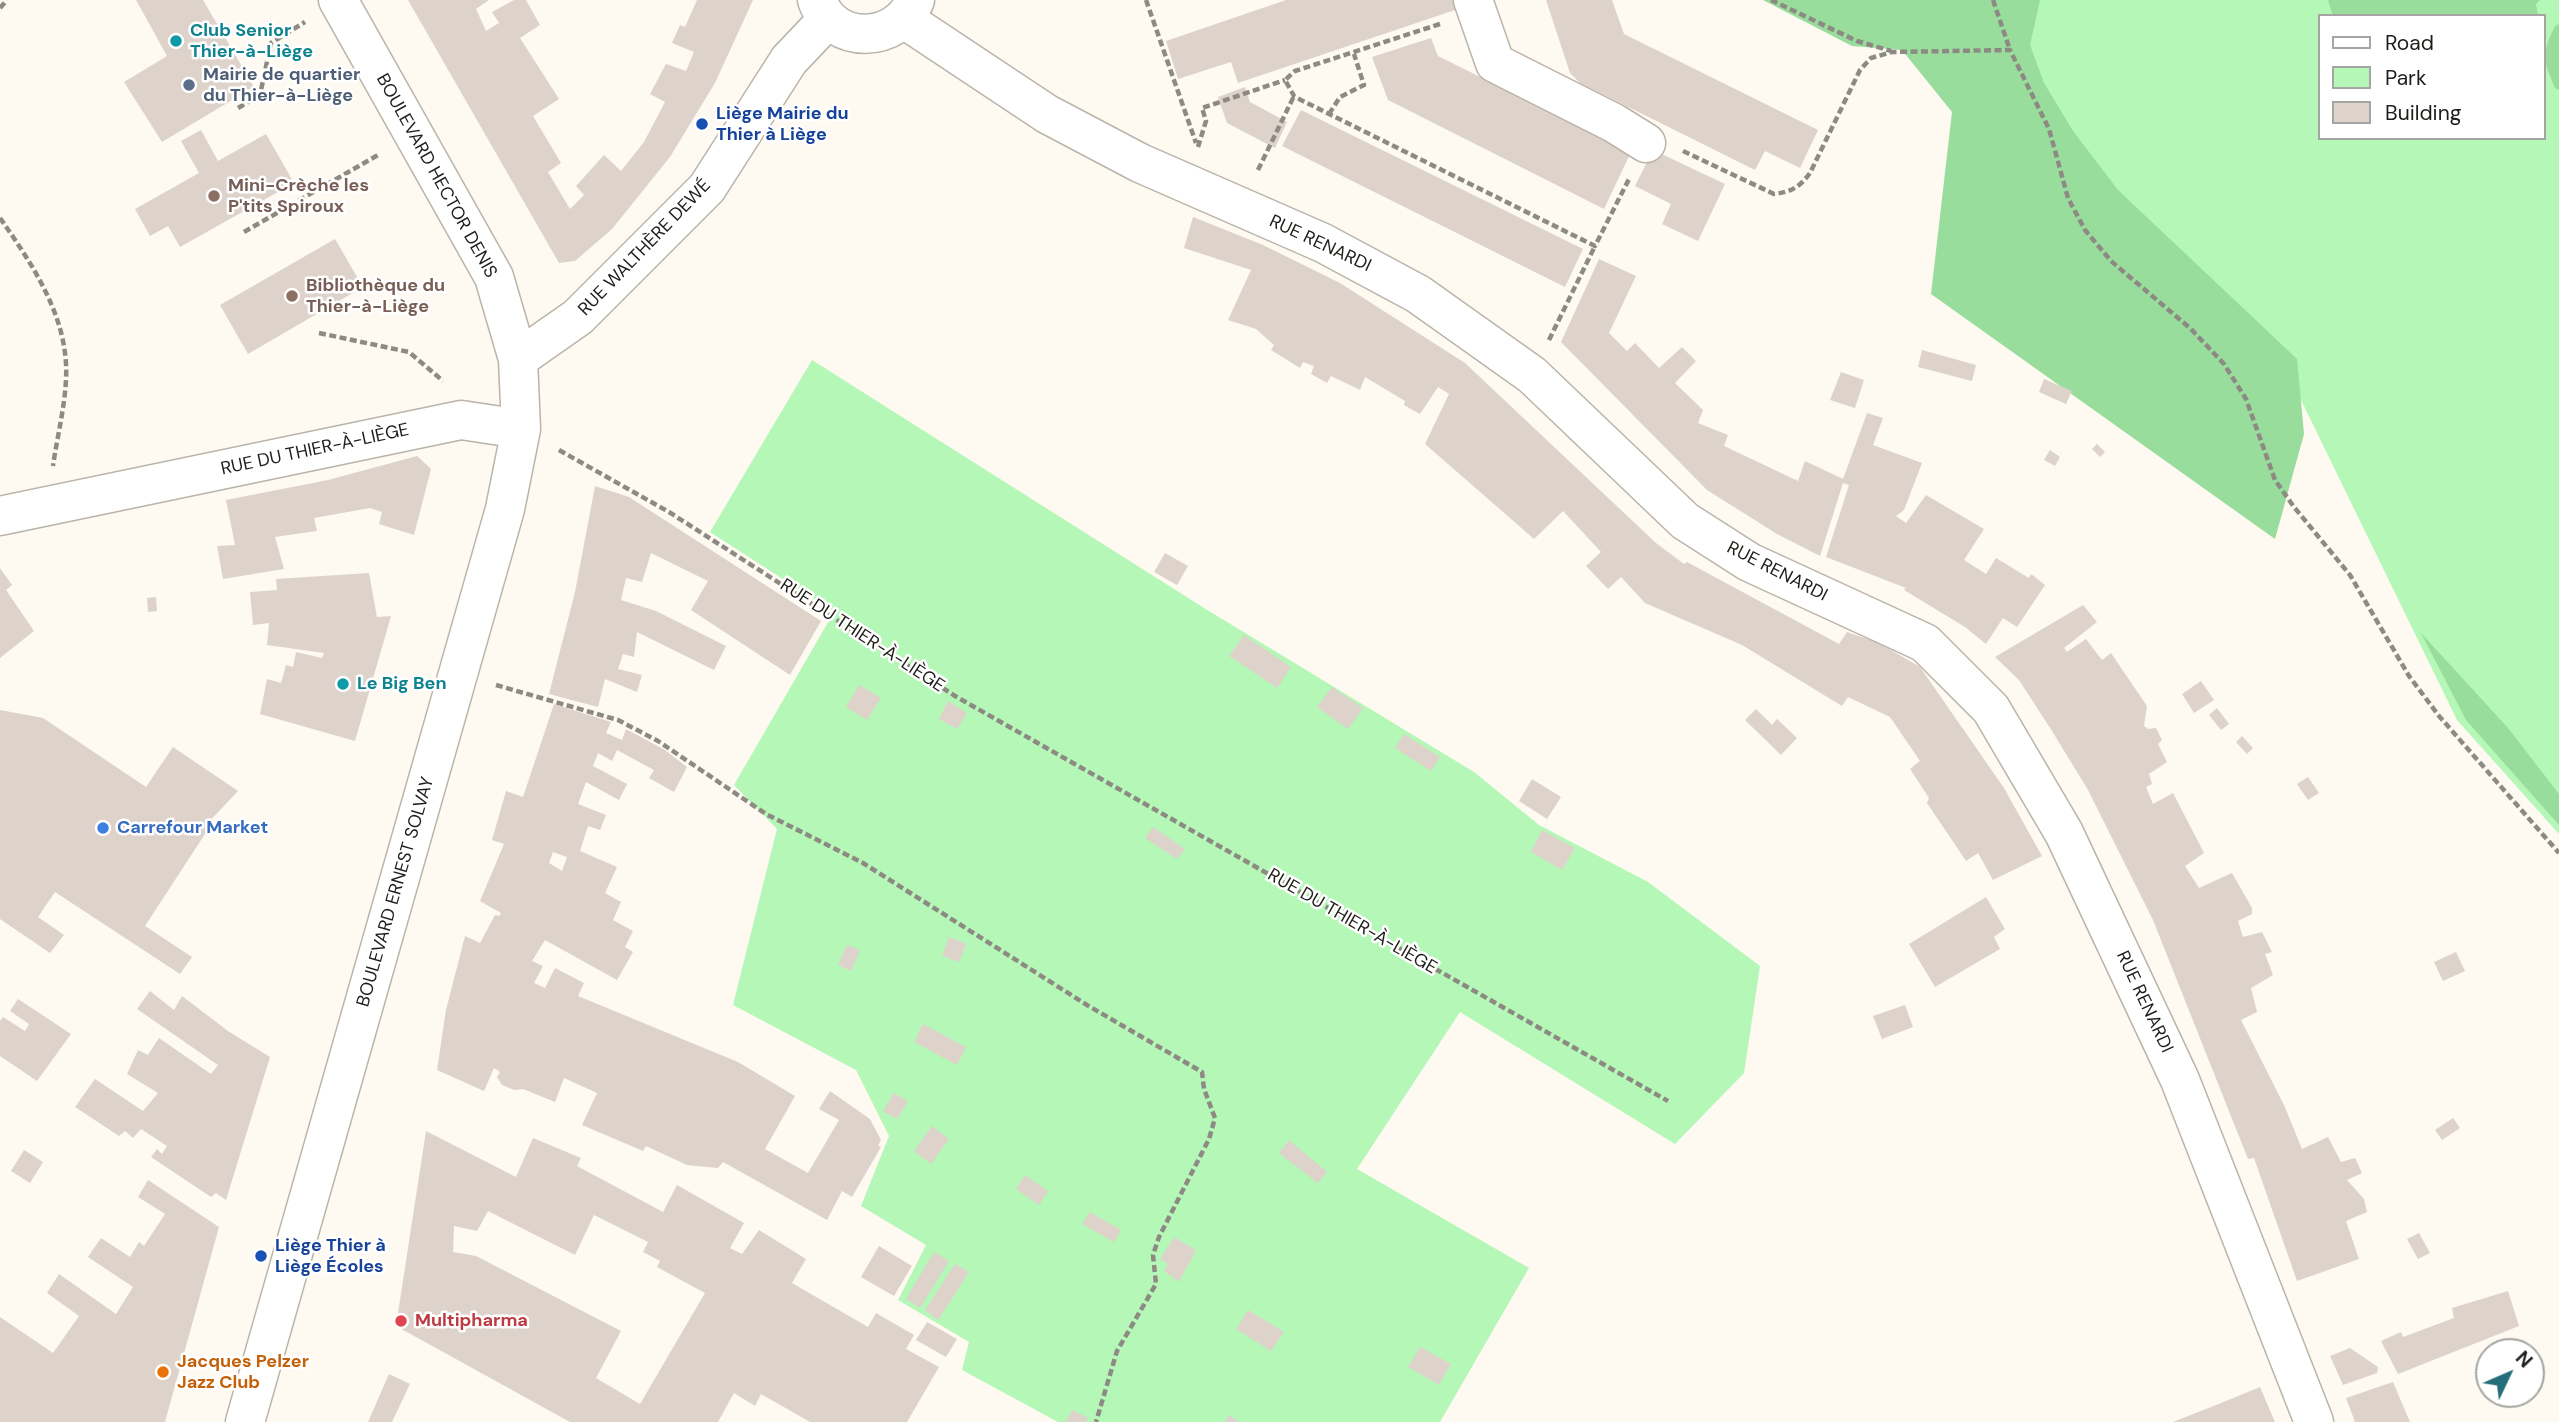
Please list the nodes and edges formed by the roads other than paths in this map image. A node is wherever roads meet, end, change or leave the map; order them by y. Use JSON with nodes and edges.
{"nodes":[{"id":1,"x":338,"y":0,"type":"edge"},
{"id":2,"x":1475,"y":5,"type":"edge"},
{"id":3,"x":822,"y":9,"type":"edge"},
{"id":4,"x":909,"y":10,"type":"edge"},
{"id":5,"x":1646,"y":144,"type":"road end"},
{"id":6,"x":518,"y":359,"type":"junction"},
{"id":7,"x":521,"y":429,"type":"junction"},
{"id":8,"x":0,"y":516,"type":"edge"},
{"id":9,"x":245,"y":1422,"type":"edge"},
{"id":10,"x":2314,"y":1422,"type":"edge"}],
"edges":[{"from":1,"to":6,"type":"street","name":"BOULEVARD HECTOR DENIS"},
{"from":2,"to":5,"type":"street"},
{"from":3,"to":4,"type":"street"},
{"from":3,"to":6,"type":"street","name":"RUE WALTHÈRE DEWÉ"},
{"from":4,"to":10,"type":"street","name":"RUE RENARDI"},
{"from":6,"to":7,"type":"street","name":"BOULEVARD ERNEST SOLVAY"},
{"from":7,"to":8,"type":"street","name":"RUE DU THIER-À-LIÈGE"},
{"from":7,"to":9,"type":"street","name":"BOULEVARD ERNEST SOLVAY"}]}
